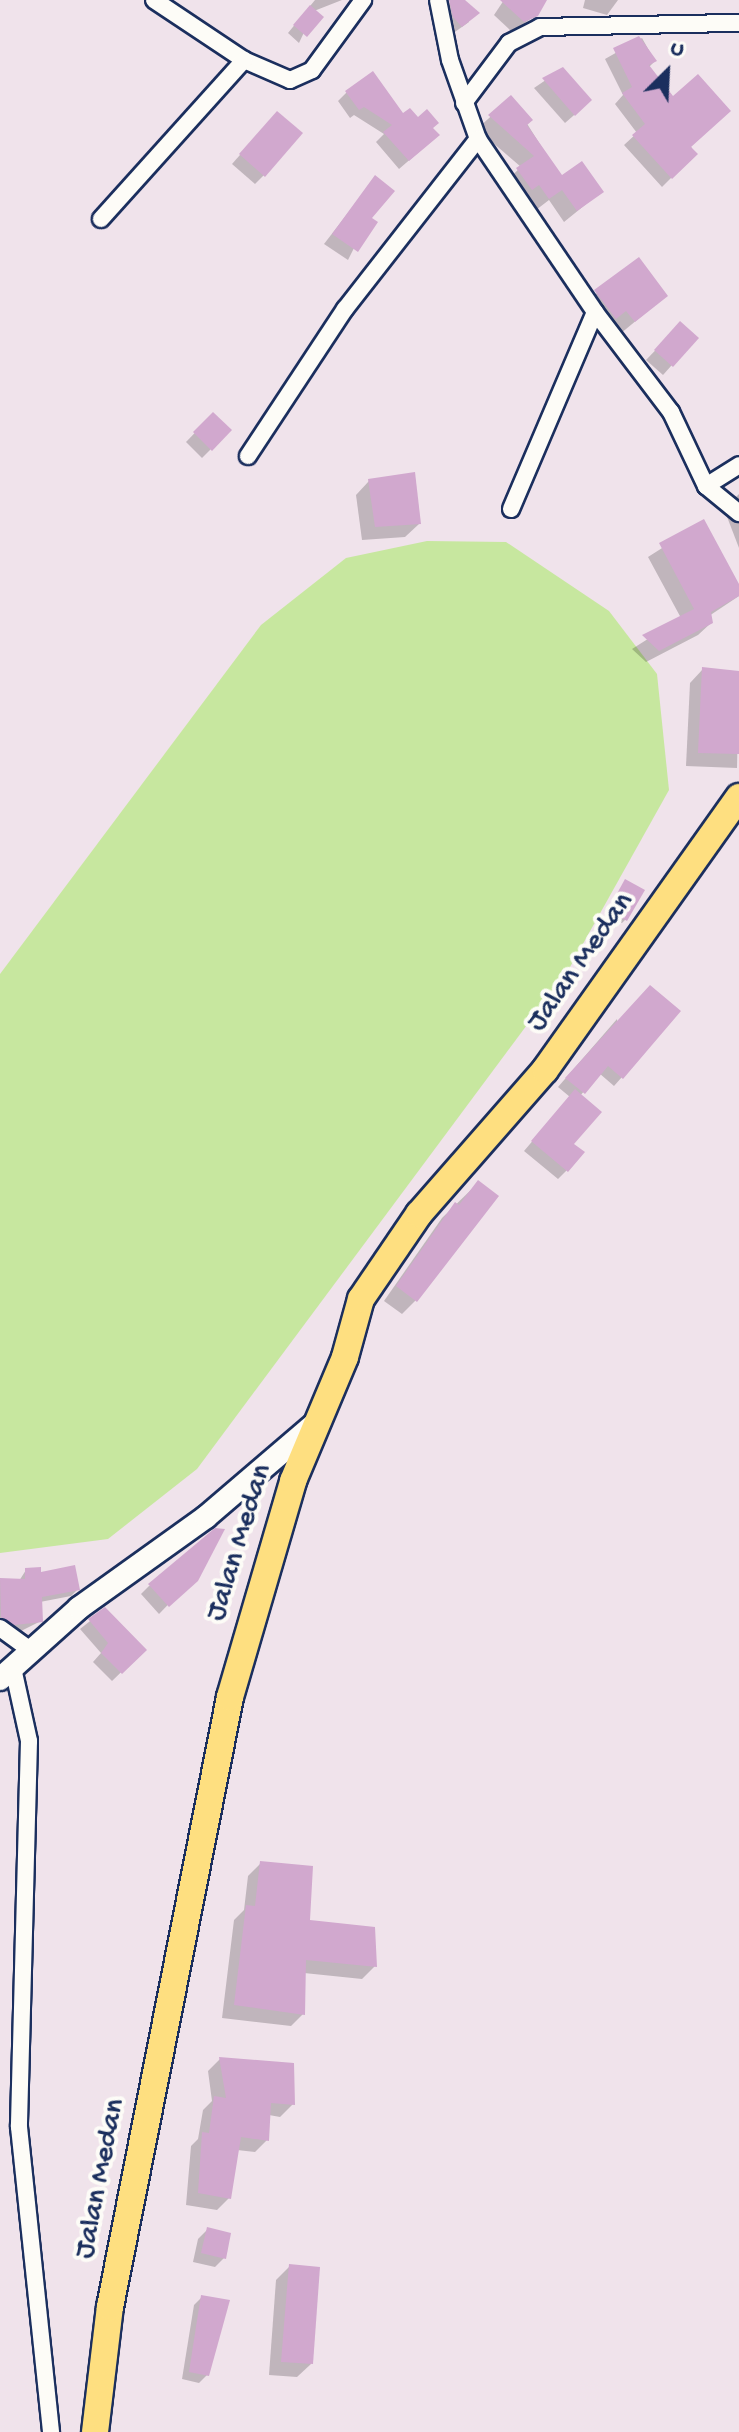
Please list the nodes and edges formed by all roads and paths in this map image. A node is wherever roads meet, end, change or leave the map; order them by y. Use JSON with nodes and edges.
{"nodes":[{"id":1,"x":154,"y":0,"type":"edge"},
{"id":2,"x":363,"y":0,"type":"edge"},
{"id":3,"x":438,"y":0,"type":"edge"},
{"id":4,"x":739,"y":23,"type":"edge"},
{"id":5,"x":244,"y":60,"type":"junction"},
{"id":6,"x":464,"y":103,"type":"junction"},
{"id":7,"x":478,"y":139,"type":"junction"},
{"id":8,"x":101,"y":219,"type":"dead end"},
{"id":9,"x":595,"y":312,"type":"junction"},
{"id":10,"x":248,"y":456,"type":"dead end"},
{"id":11,"x":739,"y":465,"type":"edge"},
{"id":12,"x":706,"y":486,"type":"junction"},
{"id":13,"x":511,"y":509,"type":"dead end"},
{"id":14,"x":739,"y":513,"type":"edge"},
{"id":15,"x":739,"y":797,"type":"edge"},
{"id":16,"x":312,"y":1426,"type":"junction"},
{"id":17,"x":0,"y":1628,"type":"edge"},
{"id":18,"x":30,"y":1650,"type":"junction"},
{"id":19,"x":6,"y":1673,"type":"edge"},
{"id":20,"x":51,"y":2432,"type":"edge"},
{"id":21,"x":95,"y":2432,"type":"edge"}],
"edges":[{"from":1,"to":5,"type":"street"},
{"from":2,"to":5,"type":"street"},
{"from":3,"to":6,"type":"street"},
{"from":4,"to":6,"type":"street"},
{"from":5,"to":8,"type":"street"},
{"from":6,"to":7,"type":"street"},
{"from":7,"to":9,"type":"street"},
{"from":7,"to":10,"type":"street"},
{"from":9,"to":12,"type":"street"},
{"from":9,"to":13,"type":"street"},
{"from":11,"to":12,"type":"street"},
{"from":12,"to":14,"type":"street"},
{"from":15,"to":16,"type":"main road","name":"Jalan Medan"},
{"from":16,"to":18,"type":"street"},
{"from":16,"to":21,"type":"main road","name":"Jalan Medan"},
{"from":17,"to":18,"type":"street"},
{"from":18,"to":19,"type":"street"},
{"from":19,"to":20,"type":"street"}]}
